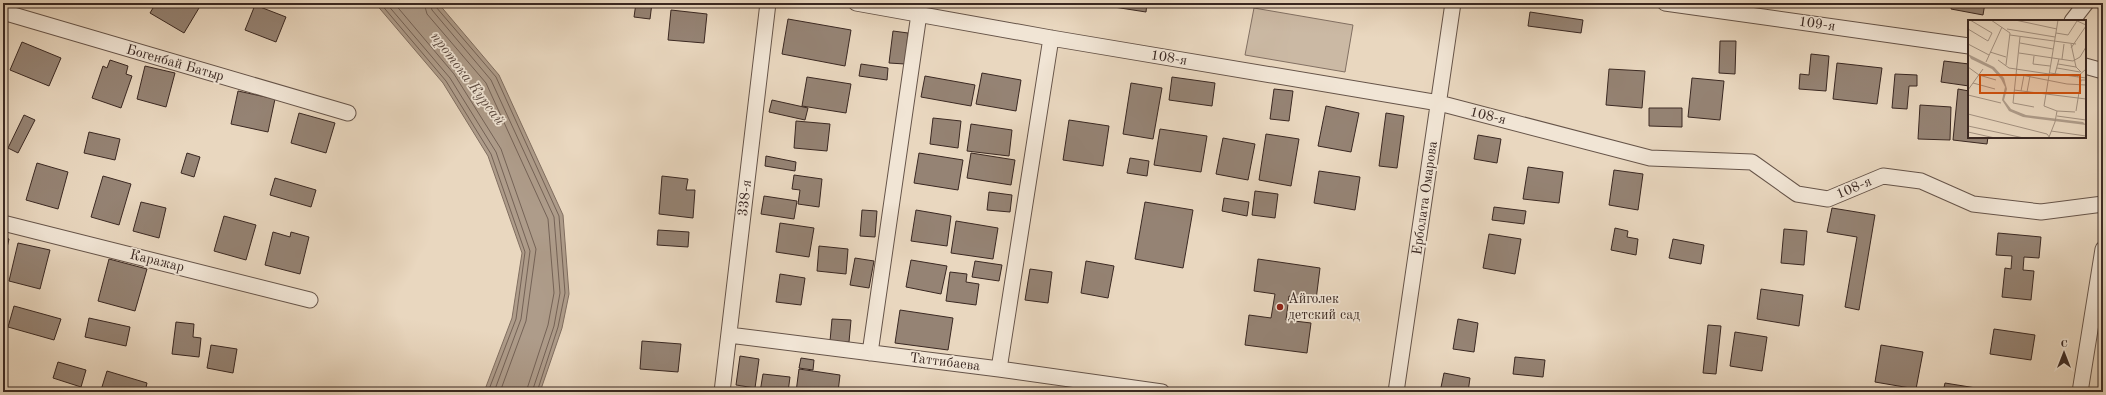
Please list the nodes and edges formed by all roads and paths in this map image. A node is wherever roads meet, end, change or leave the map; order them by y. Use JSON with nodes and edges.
{"nodes":[{"id":1,"x":768,"y":3,"type":"edge"},
{"id":2,"x":856,"y":3,"type":"edge"},
{"id":3,"x":1452,"y":3,"type":"edge"},
{"id":4,"x":1665,"y":3,"type":"edge"},
{"id":5,"x":2086,"y":3,"type":"edge"},
{"id":6,"x":3,"y":12,"type":"edge"},
{"id":7,"x":919,"y":14,"type":"junction"},
{"id":8,"x":2073,"y":20,"type":"edge"},
{"id":9,"x":1051,"y":38,"type":"junction"},
{"id":10,"x":1968,"y":46,"type":"edge"},
{"id":11,"x":2086,"y":66,"type":"edge"},
{"id":12,"x":2103,"y":71,"type":"edge"},
{"id":13,"x":1439,"y":103,"type":"junction"},
{"id":14,"x":348,"y":113,"type":"dead end"},
{"id":15,"x":2103,"y":204,"type":"edge"},
{"id":16,"x":3,"y":223,"type":"edge"},
{"id":17,"x":2103,"y":250,"type":"edge"},
{"id":18,"x":310,"y":300,"type":"dead end"},
{"id":19,"x":729,"y":335,"type":"junction"},
{"id":20,"x":870,"y":354,"type":"junction"},
{"id":21,"x":999,"y":369,"type":"junction"},
{"id":22,"x":722,"y":392,"type":"edge"},
{"id":23,"x":1162,"y":392,"type":"edge"},
{"id":24,"x":1396,"y":392,"type":"edge"},
{"id":25,"x":2080,"y":392,"type":"edge"}],
"edges":[{"from":1,"to":19,"type":"street","name":"338-я"},
{"from":2,"to":7,"type":"street","name":"108-я"},
{"from":3,"to":13,"type":"street","name":"Ерболата Омарова"},
{"from":4,"to":10,"type":"street","name":"109-я"},
{"from":5,"to":8,"type":"street"},
{"from":6,"to":14,"type":"street","name":"Богенбай Батыр"},
{"from":7,"to":9,"type":"street","name":"108-я"},
{"from":7,"to":20,"type":"street"},
{"from":9,"to":13,"type":"street","name":"108-я"},
{"from":9,"to":21,"type":"street"},
{"from":11,"to":12,"type":"street"},
{"from":13,"to":15,"type":"street","name":"108-я"},
{"from":13,"to":24,"type":"street","name":"Ерболата Омарова"},
{"from":16,"to":18,"type":"street","name":"Каражар"},
{"from":17,"to":25,"type":"street"},
{"from":19,"to":20,"type":"street","name":"Таттибаева"},
{"from":19,"to":22,"type":"street","name":"338-я"},
{"from":20,"to":21,"type":"street","name":"Таттибаева"},
{"from":21,"to":23,"type":"street","name":"Таттибаева"}]}
